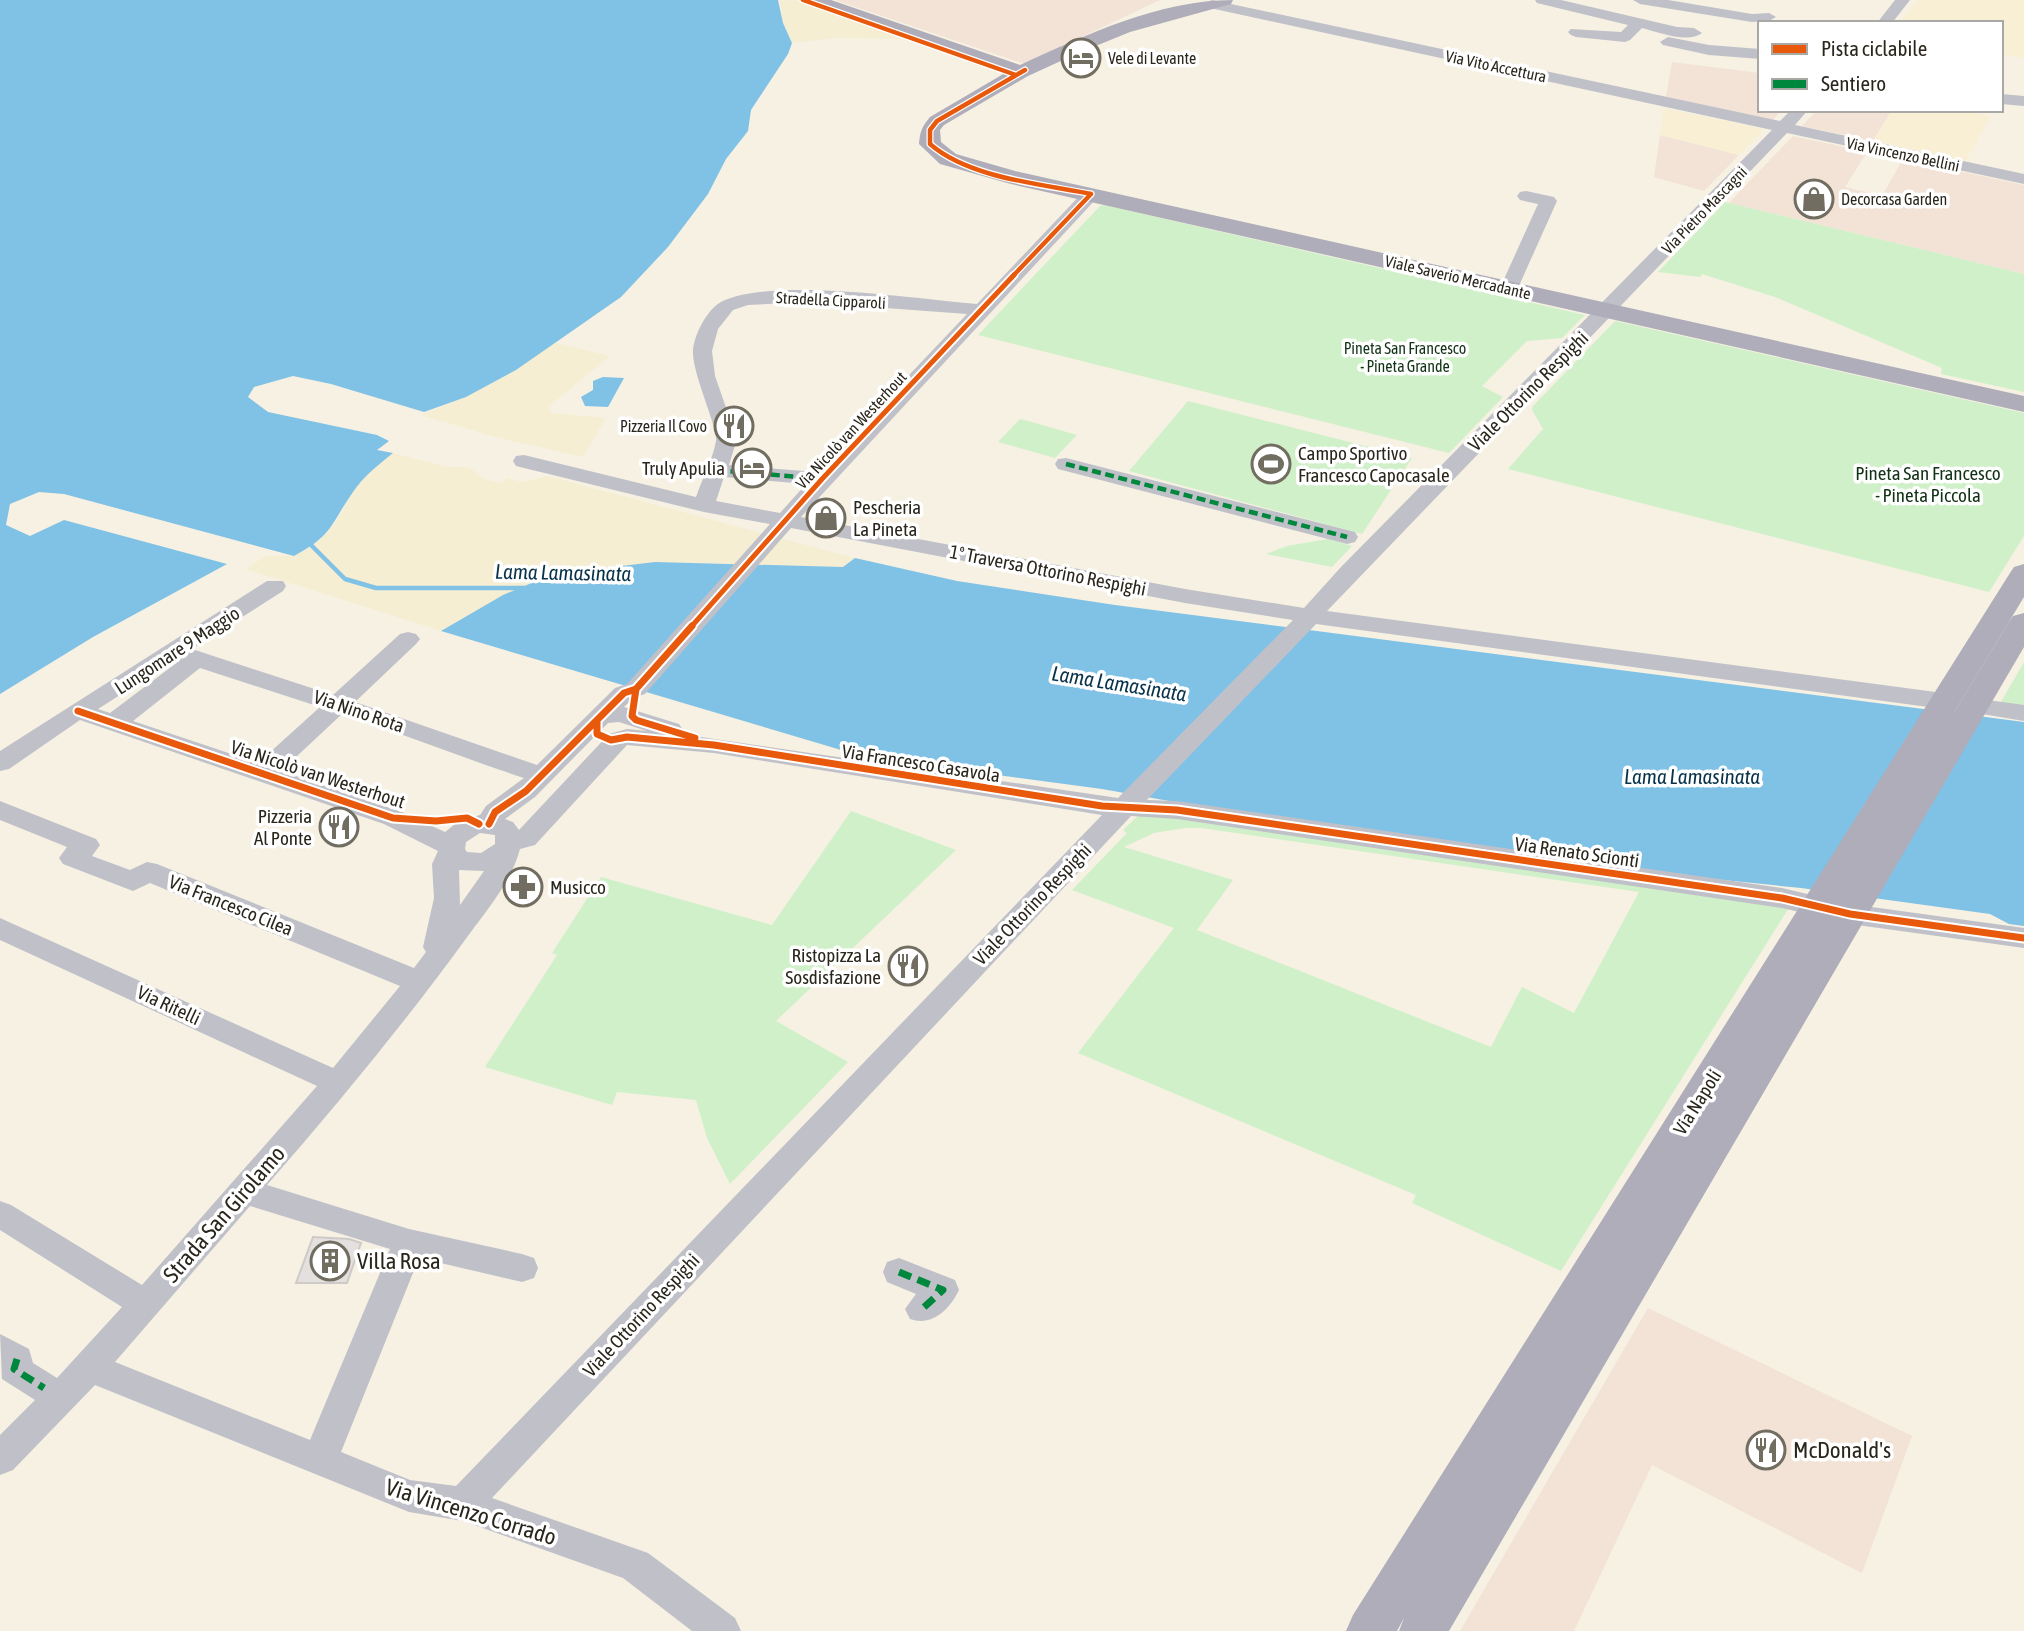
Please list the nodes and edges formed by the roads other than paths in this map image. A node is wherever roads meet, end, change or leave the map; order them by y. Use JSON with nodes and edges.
{"nodes":[{"id":1,"x":813,"y":0,"type":"edge"},
{"id":2,"x":1542,"y":0,"type":"edge"},
{"id":3,"x":1639,"y":0,"type":"edge"},
{"id":4,"x":1903,"y":0,"type":"edge"},
{"id":5,"x":1217,"y":2,"type":"edge"},
{"id":6,"x":1722,"y":11,"type":"edge"},
{"id":7,"x":1602,"y":14,"type":"junction"},
{"id":8,"x":1785,"y":21,"type":"edge"},
{"id":9,"x":1886,"y":21,"type":"edge"},
{"id":10,"x":1639,"y":23,"type":"junction"},
{"id":11,"x":1758,"y":31,"type":"edge"},
{"id":12,"x":1576,"y":32,"type":"dead end"},
{"id":13,"x":1689,"y":39,"type":"junction"},
{"id":14,"x":1661,"y":40,"type":"dead end"},
{"id":15,"x":1752,"y":53,"type":"edge"},
{"id":16,"x":1021,"y":72,"type":"junction"},
{"id":17,"x":2003,"y":99,"type":"edge"},
{"id":18,"x":2024,"y":101,"type":"edge"},
{"id":19,"x":1798,"y":112,"type":"edge"},
{"id":20,"x":1783,"y":128,"type":"junction"},
{"id":21,"x":2024,"y":179,"type":"edge"},
{"id":22,"x":1091,"y":194,"type":"junction"},
{"id":23,"x":1526,"y":196,"type":"dead end"},
{"id":24,"x":1509,"y":288,"type":"junction"},
{"id":25,"x":983,"y":310,"type":"junction"},
{"id":26,"x":1607,"y":310,"type":"junction"},
{"id":27,"x":2024,"y":404,"type":"edge"},
{"id":28,"x":524,"y":461,"type":"dead end"},
{"id":29,"x":1066,"y":464,"type":"dead end"},
{"id":30,"x":717,"y":470,"type":"junction"},
{"id":31,"x":822,"y":479,"type":"junction"},
{"id":32,"x":704,"y":505,"type":"junction"},
{"id":33,"x":784,"y":523,"type":"junction"},
{"id":34,"x":1347,"y":537,"type":"dead end"},
{"id":35,"x":2024,"y":573,"type":"edge"},
{"id":36,"x":275,"y":586,"type":"dead end"},
{"id":37,"x":1309,"y":619,"type":"junction"},
{"id":38,"x":2024,"y":622,"type":"edge"},
{"id":39,"x":408,"y":639,"type":"dead end"},
{"id":40,"x":186,"y":655,"type":"junction"},
{"id":41,"x":636,"y":689,"type":"junction"},
{"id":42,"x":337,"y":704,"type":"junction"},
{"id":43,"x":1958,"y":704,"type":"junction"},
{"id":44,"x":78,"y":712,"type":"junction"},
{"id":45,"x":2024,"y":713,"type":"edge"},
{"id":46,"x":600,"y":720,"type":"junction"},
{"id":47,"x":114,"y":723,"type":"junction"},
{"id":48,"x":628,"y":728,"type":"junction"},
{"id":49,"x":0,"y":764,"type":"edge"},
{"id":50,"x":263,"y":774,"type":"junction"},
{"id":51,"x":542,"y":775,"type":"junction"},
{"id":52,"x":1128,"y":805,"type":"junction"},
{"id":53,"x":0,"y":810,"type":"edge"},
{"id":54,"x":393,"y":818,"type":"junction"},
{"id":55,"x":484,"y":824,"type":"junction"},
{"id":56,"x":509,"y":846,"type":"junction"},
{"id":57,"x":451,"y":848,"type":"junction"},
{"id":58,"x":1837,"y":906,"type":"junction"},
{"id":59,"x":0,"y":928,"type":"edge"},
{"id":60,"x":2024,"y":938,"type":"edge"},
{"id":61,"x":427,"y":971,"type":"junction"},
{"id":62,"x":338,"y":1083,"type":"junction"},
{"id":63,"x":244,"y":1191,"type":"junction"},
{"id":64,"x":0,"y":1214,"type":"edge"},
{"id":65,"x":409,"y":1242,"type":"junction"},
{"id":66,"x":522,"y":1268,"type":"dead end"},
{"id":67,"x":899,"y":1272,"type":"dead end"},
{"id":68,"x":938,"y":1298,"type":"dead end"},
{"id":69,"x":145,"y":1304,"type":"junction"},
{"id":70,"x":8,"y":1354,"type":"edge"},
{"id":71,"x":90,"y":1367,"type":"junction"},
{"id":72,"x":44,"y":1388,"type":"dead end"},
{"id":73,"x":0,"y":1459,"type":"edge"},
{"id":74,"x":320,"y":1459,"type":"junction"},
{"id":75,"x":463,"y":1504,"type":"junction"},
{"id":76,"x":722,"y":1631,"type":"edge"},
{"id":77,"x":1370,"y":1631,"type":"edge"},
{"id":78,"x":1423,"y":1631,"type":"edge"}],
"edges":[{"from":1,"to":16,"type":"main road"},
{"from":2,"to":7,"type":"street"},
{"from":3,"to":6,"type":"street"},
{"from":3,"to":7,"type":"street"},
{"from":4,"to":9,"type":"street"},
{"from":5,"to":16,"type":"main road"},
{"from":5,"to":20,"type":"street","name":"Via Vito Accettura"},
{"from":6,"to":8,"type":"street"},
{"from":6,"to":11,"type":"street"},
{"from":6,"to":13,"type":"street"},
{"from":7,"to":10,"type":"street"},
{"from":10,"to":12,"type":"street"},
{"from":10,"to":13,"type":"street"},
{"from":13,"to":14,"type":"street"},
{"from":13,"to":15,"type":"street"},
{"from":16,"to":22,"type":"main road","name":"Viale Saverio Mercadante"},
{"from":17,"to":18,"type":"street"},
{"from":19,"to":20,"type":"street","name":"Via Pietro Mascagni"},
{"from":20,"to":21,"type":"street","name":"Via Vincenzo Bellini"},
{"from":20,"to":26,"type":"street","name":"Via Pietro Mascagni"},
{"from":22,"to":24,"type":"main road","name":"Viale Saverio Mercadante"},
{"from":22,"to":25,"type":"street","name":"Via Nicolò van Westerhout"},
{"from":23,"to":24,"type":"street"},
{"from":24,"to":26,"type":"main road","name":"Viale Saverio Mercadante"},
{"from":25,"to":30,"type":"street","name":"Stradella Cipparoli"},
{"from":25,"to":31,"type":"street","name":"Via Nicolò van Westerhout"},
{"from":26,"to":27,"type":"main road","name":"Viale Saverio Mercadante"},
{"from":26,"to":37,"type":"street","name":"Viale Ottorino Respighi"},
{"from":28,"to":32,"type":"street"},
{"from":29,"to":34,"type":"street"},
{"from":30,"to":31,"type":"street"},
{"from":30,"to":32,"type":"street","name":"Stradella Cipparoli"},
{"from":31,"to":33,"type":"street","name":"Via Nicolò van Westerhout"},
{"from":32,"to":33,"type":"street"},
{"from":33,"to":37,"type":"street","name":"1° Traversa Ottorino Respighi"},
{"from":33,"to":41,"type":"street","name":"Via Nicolò van Westerhout"},
{"from":35,"to":43,"type":"main road","name":"Via Napoli"},
{"from":36,"to":40,"type":"street","name":"Lungomare 9 Maggio"},
{"from":37,"to":43,"type":"street"},
{"from":37,"to":52,"type":"street","name":"Viale Ottorino Respighi"},
{"from":38,"to":43,"type":"main road","name":"Via Napoli"},
{"from":39,"to":42,"type":"street"},
{"from":40,"to":42,"type":"street","name":"Via Nino Rota"},
{"from":40,"to":44,"type":"street","name":"Lungomare 9 Maggio"},
{"from":40,"to":47,"type":"street"},
{"from":41,"to":46,"type":"street","name":"Via Nicolò van Westerhout"},
{"from":41,"to":48,"type":"street"},
{"from":42,"to":50,"type":"street"},
{"from":42,"to":51,"type":"street","name":"Via Nino Rota"},
{"from":43,"to":45,"type":"street"},
{"from":43,"to":58,"type":"main road","name":"Via Napoli"},
{"from":44,"to":47,"type":"street","name":"Via Nicolò van Westerhout"},
{"from":44,"to":49,"type":"street","name":"Lungomare 9 Maggio"},
{"from":46,"to":48,"type":"street"},
{"from":46,"to":51,"type":"street","name":"Via Nicolò van Westerhout"},
{"from":47,"to":50,"type":"street","name":"Via Nicolò van Westerhout"},
{"from":48,"to":52,"type":"street","name":"Via Francesco Casavola"},
{"from":48,"to":56,"type":"street","name":"Via Nicolò van Westerhout"},
{"from":50,"to":54,"type":"street","name":"Via Nicolò van Westerhout"},
{"from":51,"to":55,"type":"street","name":"Via Nicolò van Westerhout"},
{"from":52,"to":58,"type":"street","name":"Via Renato Scionti"},
{"from":52,"to":75,"type":"street","name":"Viale Ottorino Respighi"},
{"from":53,"to":61,"type":"street","name":"Via Francesco Cilea"},
{"from":54,"to":55,"type":"street","name":"Via Nicolò van Westerhout"},
{"from":54,"to":57,"type":"street","name":"Via Nicolò van Westerhout"},
{"from":55,"to":56,"type":"street"},
{"from":55,"to":57,"type":"street","name":"Via Nicolò van Westerhout"},
{"from":56,"to":57,"type":"street","name":"Via Nicolò van Westerhout"},
{"from":56,"to":61,"type":"street","name":"Strada San Girolamo"},
{"from":57,"to":61,"type":"street"},
{"from":58,"to":60,"type":"street","name":"Via Renato Scionti"},
{"from":58,"to":77,"type":"main road","name":"Via Napoli"},
{"from":58,"to":78,"type":"main road","name":"Via Napoli"},
{"from":59,"to":62,"type":"street","name":"Via Ritelli"},
{"from":61,"to":62,"type":"street","name":"Strada San Girolamo"},
{"from":62,"to":63,"type":"street","name":"Strada San Girolamo"},
{"from":63,"to":65,"type":"street"},
{"from":63,"to":69,"type":"street","name":"Strada San Girolamo"},
{"from":64,"to":69,"type":"street"},
{"from":65,"to":66,"type":"street"},
{"from":65,"to":74,"type":"street"},
{"from":67,"to":68,"type":"street"},
{"from":69,"to":71,"type":"street","name":"Strada San Girolamo"},
{"from":70,"to":72,"type":"street"},
{"from":71,"to":73,"type":"street","name":"Strada San Girolamo"},
{"from":71,"to":74,"type":"street","name":"Via Vincenzo Corrado"},
{"from":74,"to":75,"type":"street","name":"Via Vincenzo Corrado"},
{"from":75,"to":76,"type":"street","name":"Via Vincenzo Corrado"}]}
